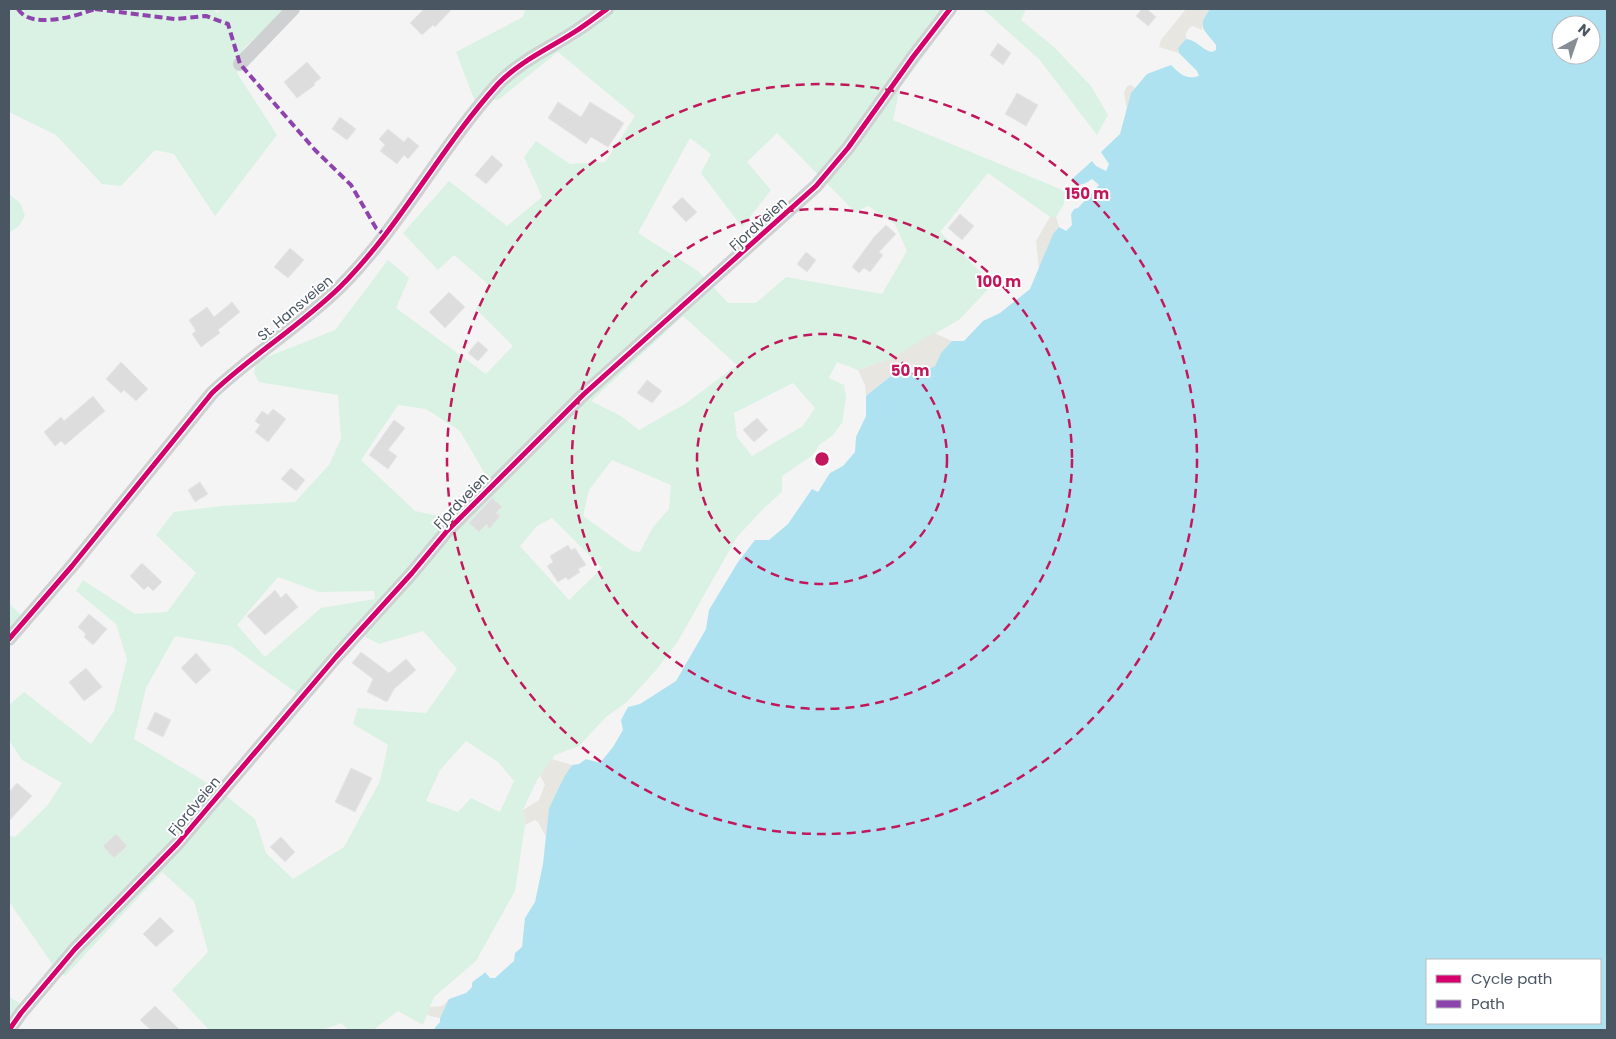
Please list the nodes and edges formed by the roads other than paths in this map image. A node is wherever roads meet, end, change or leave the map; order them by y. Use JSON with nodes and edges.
{"nodes":[{"id":1,"x":292,"y":9,"type":"edge"},
{"id":2,"x":607,"y":9,"type":"edge"},
{"id":3,"x":950,"y":9,"type":"edge"},
{"id":4,"x":240,"y":64,"type":"dead end"},
{"id":5,"x":9,"y":639,"type":"edge"},
{"id":6,"x":9,"y":1030,"type":"edge"}],
"edges":[{"from":1,"to":4,"type":"street"},
{"from":2,"to":5,"type":"street","name":"St. Hansveien"},
{"from":3,"to":6,"type":"street","name":"Fjordveien"}]}
